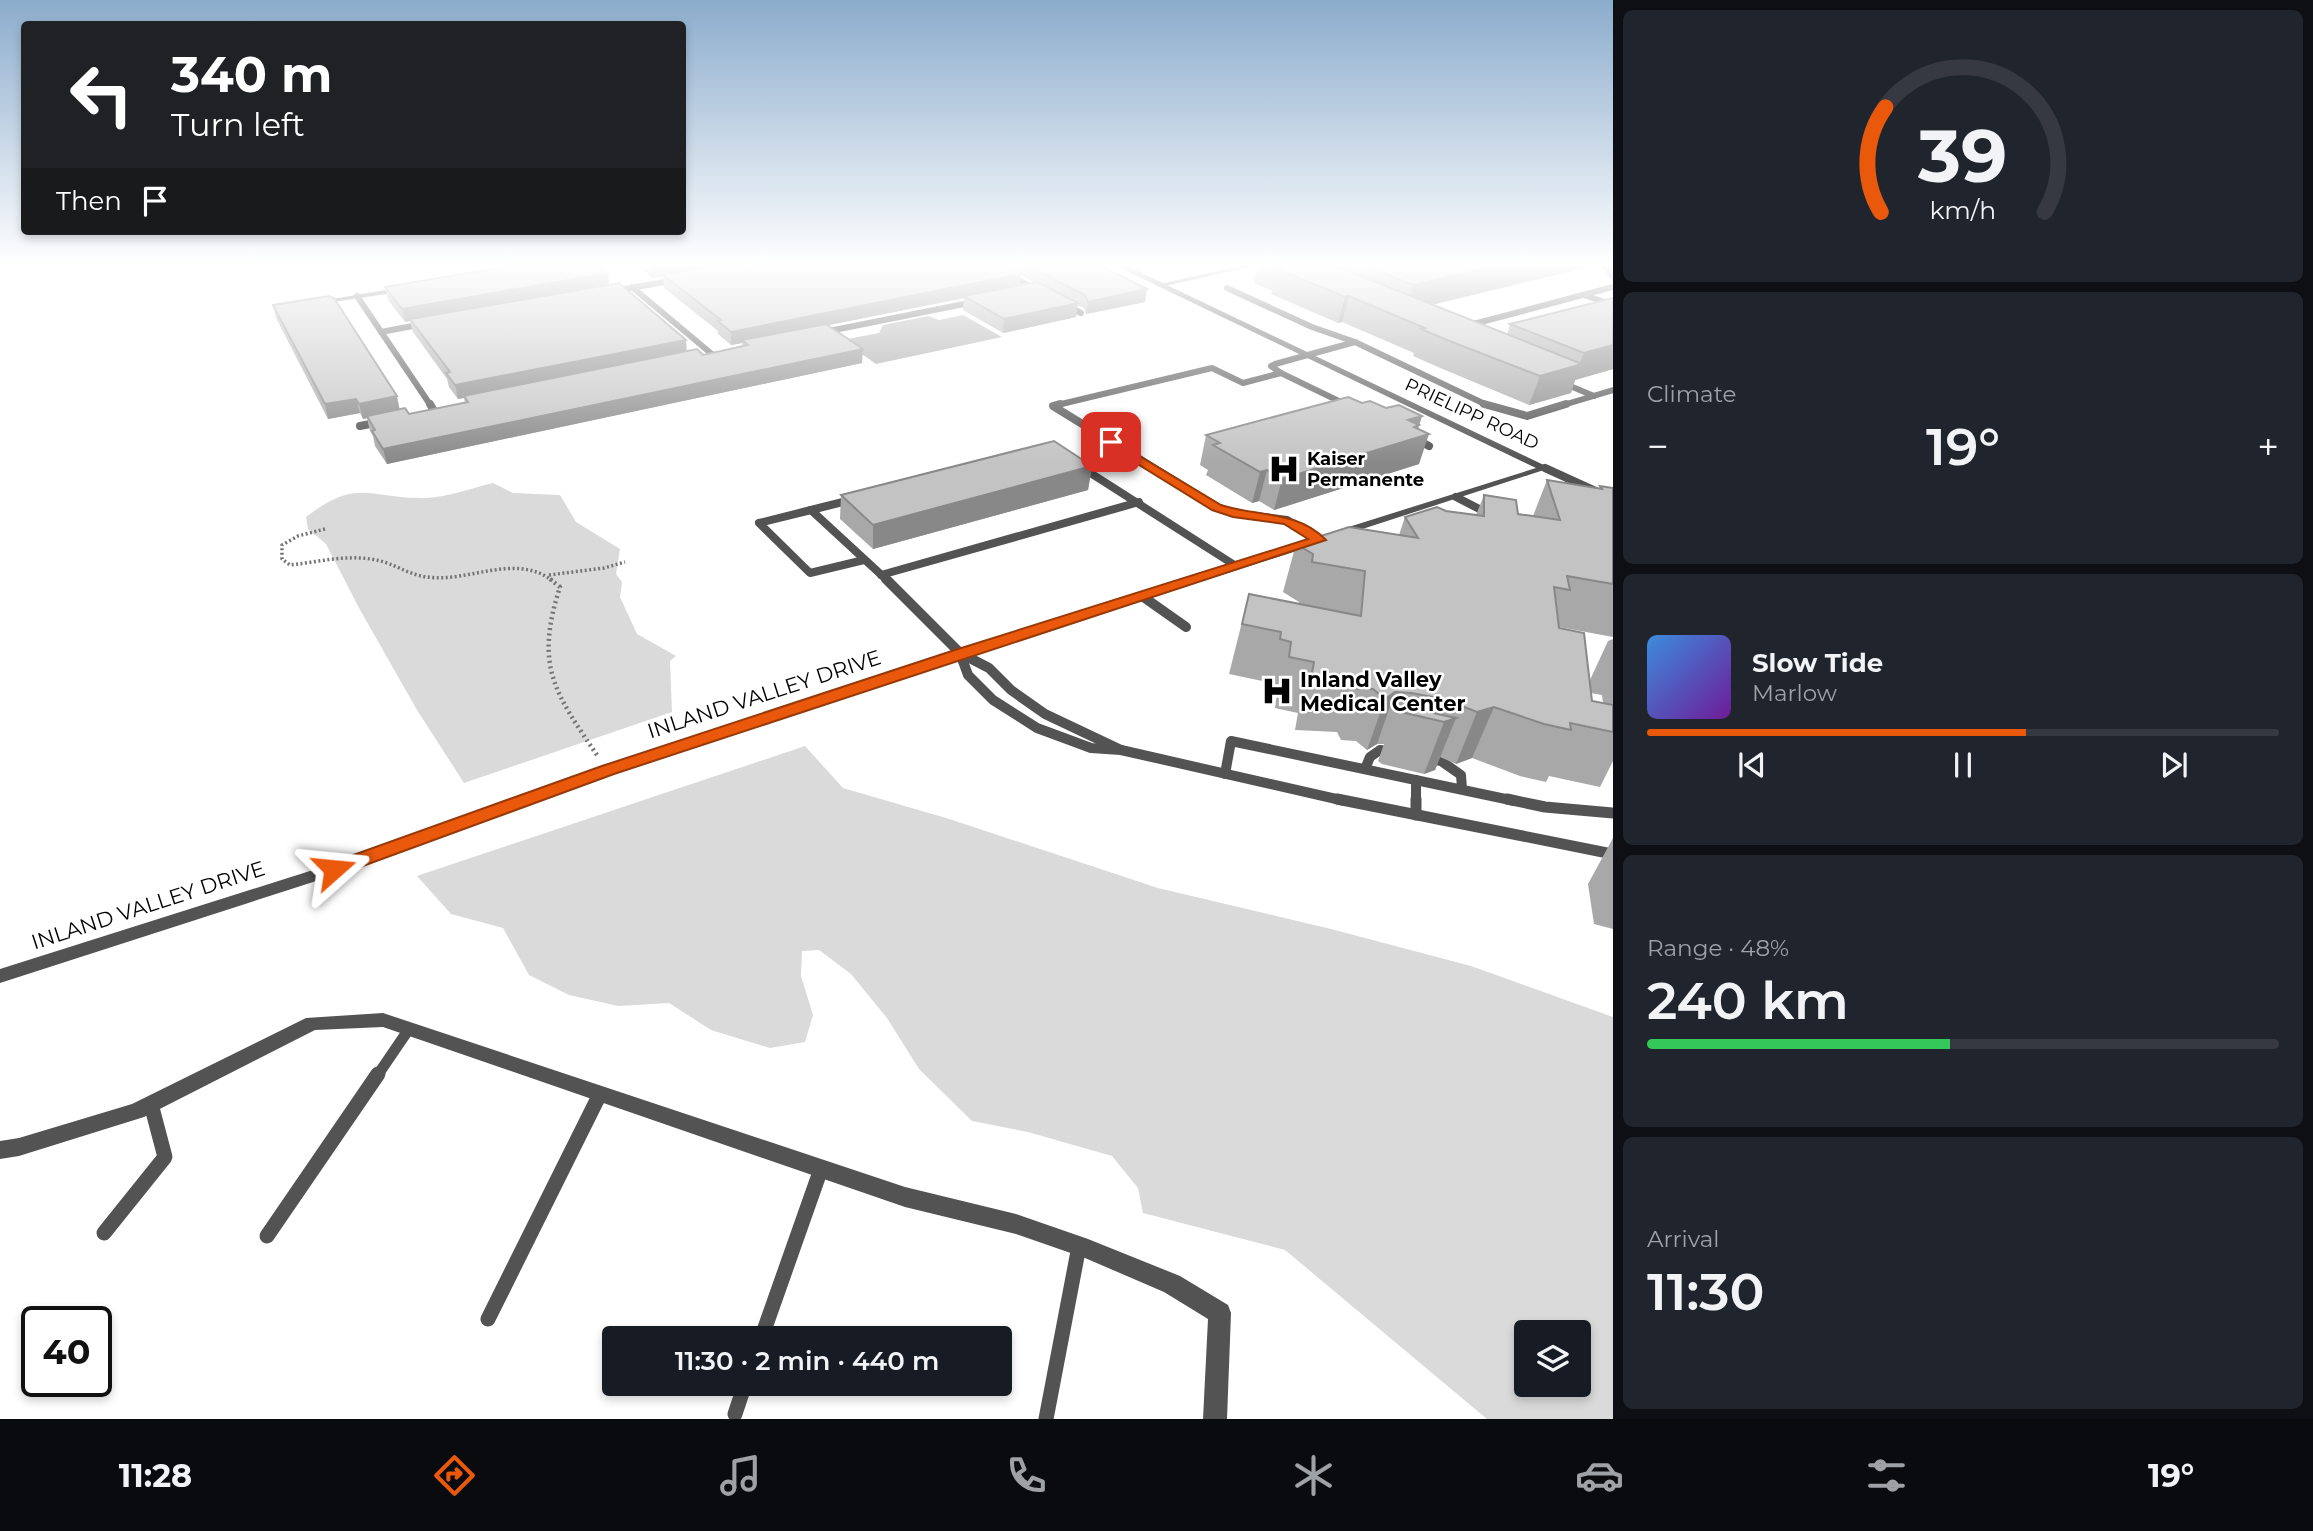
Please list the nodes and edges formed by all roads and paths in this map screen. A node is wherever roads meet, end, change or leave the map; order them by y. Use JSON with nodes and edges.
{"nodes":[{"id":1,"x":386,"y":331,"type":"edge"},
{"id":2,"x":685,"y":331,"type":"edge"},
{"id":3,"x":830,"y":331,"type":"edge"},
{"id":4,"x":1257,"y":331,"type":"edge"},
{"id":5,"x":1324,"y":331,"type":"edge"},
{"id":6,"x":381,"y":332,"type":"joint"},
{"id":7,"x":821,"y":333,"type":"edge"},
{"id":8,"x":1355,"y":342,"type":"junction"},
{"id":9,"x":726,"y":352,"type":"edge"},
{"id":10,"x":713,"y":355,"type":"junction"},
{"id":11,"x":1307,"y":355,"type":"junction"},
{"id":12,"x":699,"y":358,"type":"edge"},
{"id":13,"x":1281,"y":373,"type":"junction"},
{"id":14,"x":1557,"y":380,"type":"edge"},
{"id":15,"x":1613,"y":390,"type":"edge"},
{"id":16,"x":1595,"y":396,"type":"junction"},
{"id":17,"x":447,"y":409,"type":"edge"},
{"id":18,"x":434,"y":411,"type":"junction"},
{"id":19,"x":1360,"y":411,"type":"edge"},
{"id":20,"x":421,"y":414,"type":"edge"},
{"id":21,"x":384,"y":421,"type":"edge"},
{"id":22,"x":360,"y":426,"type":"dead end"},
{"id":23,"x":1406,"y":434,"type":"edge"},
{"id":24,"x":1429,"y":446,"type":"edge"},
{"id":25,"x":1071,"y":461,"type":"edge"},
{"id":26,"x":1545,"y":468,"type":"junction"},
{"id":27,"x":1456,"y":497,"type":"junction"},
{"id":28,"x":863,"y":498,"type":"edge"},
{"id":29,"x":1613,"y":499,"type":"edge"},
{"id":30,"x":1139,"y":502,"type":"junction"},
{"id":31,"x":811,"y":510,"type":"junction"},
{"id":32,"x":1501,"y":521,"type":"edge"},
{"id":33,"x":325,"y":529,"type":"dead end"},
{"id":34,"x":1316,"y":544,"type":"junction"},
{"id":35,"x":864,"y":559,"type":"junction"},
{"id":36,"x":625,"y":562,"type":"dead end"},
{"id":37,"x":1236,"y":566,"type":"junction"},
{"id":38,"x":548,"y":575,"type":"junction"},
{"id":39,"x":881,"y":575,"type":"junction"},
{"id":40,"x":1142,"y":596,"type":"junction"},
{"id":41,"x":1186,"y":627,"type":"dead end"},
{"id":42,"x":960,"y":653,"type":"junction"},
{"id":43,"x":1121,"y":750,"type":"junction"},
{"id":44,"x":1407,"y":754,"type":"dead end"},
{"id":45,"x":1418,"y":756,"type":"dead end"},
{"id":46,"x":1364,"y":769,"type":"junction"},
{"id":47,"x":608,"y":770,"type":"junction"},
{"id":48,"x":1225,"y":774,"type":"junction"},
{"id":49,"x":1416,"y":780,"type":"junction"},
{"id":50,"x":1462,"y":789,"type":"junction"},
{"id":51,"x":1613,"y":813,"type":"edge"},
{"id":52,"x":1416,"y":815,"type":"junction"},
{"id":53,"x":1613,"y":854,"type":"edge"},
{"id":54,"x":0,"y":976,"type":"edge"},
{"id":55,"x":409,"y":1029,"type":"junction"},
{"id":56,"x":600,"y":1094,"type":"junction"},
{"id":57,"x":151,"y":1104,"type":"junction"},
{"id":58,"x":0,"y":1150,"type":"edge"},
{"id":59,"x":821,"y":1169,"type":"junction"},
{"id":60,"x":104,"y":1233,"type":"dead end"},
{"id":61,"x":267,"y":1237,"type":"dead end"},
{"id":62,"x":1079,"y":1246,"type":"junction"},
{"id":63,"x":488,"y":1319,"type":"dead end"},
{"id":64,"x":766,"y":1326,"type":"edge"},
{"id":65,"x":741,"y":1396,"type":"edge"},
{"id":66,"x":735,"y":1413,"type":"dead end"},
{"id":67,"x":1046,"y":1419,"type":"edge"},
{"id":68,"x":1215,"y":1419,"type":"edge"}],
"edges":[{"from":1,"to":6,"type":"lane"},
{"from":2,"to":10,"type":"lane"},
{"from":3,"to":7,"type":"lane"},
{"from":4,"to":11,"type":"street","name":"PRIELIPP ROAD"},
{"from":5,"to":8,"type":"lane"},
{"from":6,"to":18,"type":"lane"},
{"from":8,"to":11,"type":"lane"},
{"from":8,"to":16,"type":"lane"},
{"from":9,"to":10,"type":"lane"},
{"from":10,"to":12,"type":"lane"},
{"from":11,"to":13,"type":"lane"},
{"from":11,"to":26,"type":"street","name":"PRIELIPP ROAD"},
{"from":13,"to":19,"type":"lane"},
{"from":13,"to":34,"type":"lane"},
{"from":14,"to":16,"type":"lane"},
{"from":15,"to":16,"type":"lane"},
{"from":17,"to":18,"type":"lane"},
{"from":18,"to":20,"type":"lane"},
{"from":21,"to":22,"type":"lane"},
{"from":23,"to":24,"type":"lane"},
{"from":25,"to":30,"type":"lane"},
{"from":26,"to":27,"type":"street","name":"INLAND VALLEY DRIVE"},
{"from":26,"to":29,"type":"lane"},
{"from":27,"to":32,"type":"lane"},
{"from":27,"to":34,"type":"street","name":"INLAND VALLEY DRIVE"},
{"from":28,"to":31,"type":"lane"},
{"from":30,"to":37,"type":"lane"},
{"from":30,"to":39,"type":"lane"},
{"from":31,"to":35,"type":"lane"},
{"from":31,"to":35,"type":"lane"},
{"from":33,"to":38,"type":"path"},
{"from":34,"to":37,"type":"street","name":"INLAND VALLEY DRIVE"},
{"from":35,"to":39,"type":"lane"},
{"from":36,"to":38,"type":"path"},
{"from":37,"to":40,"type":"street","name":"INLAND VALLEY DRIVE"},
{"from":38,"to":47,"type":"path"},
{"from":39,"to":42,"type":"lane"},
{"from":40,"to":41,"type":"lane"},
{"from":40,"to":42,"type":"street","name":"INLAND VALLEY DRIVE"},
{"from":42,"to":43,"type":"lane"},
{"from":42,"to":43,"type":"lane"},
{"from":42,"to":47,"type":"street","name":"INLAND VALLEY DRIVE"},
{"from":43,"to":48,"type":"lane"},
{"from":44,"to":46,"type":"lane"},
{"from":45,"to":50,"type":"lane"},
{"from":46,"to":48,"type":"lane"},
{"from":46,"to":49,"type":"lane"},
{"from":47,"to":54,"type":"street","name":"INLAND VALLEY DRIVE"},
{"from":48,"to":52,"type":"lane"},
{"from":49,"to":50,"type":"lane"},
{"from":49,"to":52,"type":"lane"},
{"from":50,"to":51,"type":"lane"},
{"from":52,"to":53,"type":"lane"},
{"from":55,"to":56,"type":"street"},
{"from":55,"to":57,"type":"street"},
{"from":55,"to":61,"type":"lane"},
{"from":56,"to":59,"type":"street"},
{"from":56,"to":63,"type":"lane"},
{"from":57,"to":58,"type":"street"},
{"from":57,"to":60,"type":"lane"},
{"from":59,"to":62,"type":"street"},
{"from":59,"to":64,"type":"lane"},
{"from":62,"to":67,"type":"lane"},
{"from":62,"to":68,"type":"street"},
{"from":65,"to":66,"type":"lane"}]}
